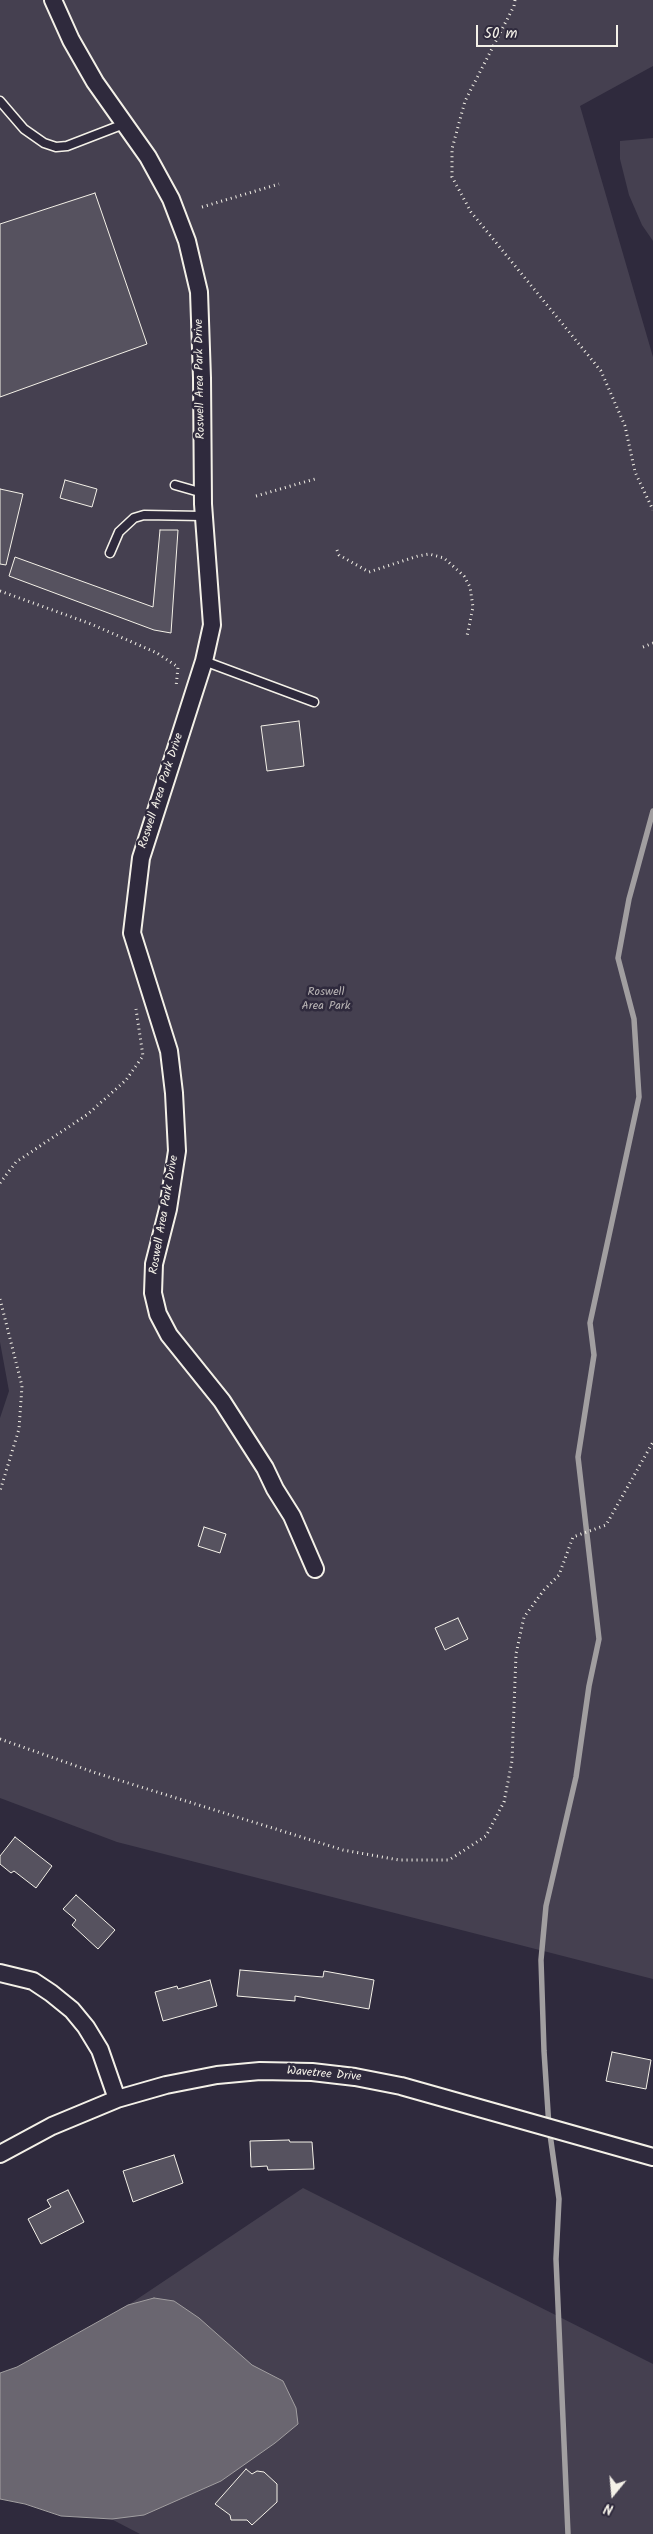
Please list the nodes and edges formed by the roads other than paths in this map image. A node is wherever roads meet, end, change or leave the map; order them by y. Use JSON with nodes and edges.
{"nodes":[{"id":1,"x":53,"y":0,"type":"edge"},
{"id":2,"x":0,"y":101,"type":"edge"},
{"id":3,"x":126,"y":123,"type":"junction"},
{"id":4,"x":175,"y":485,"type":"dead end"},
{"id":5,"x":203,"y":493,"type":"junction"},
{"id":6,"x":204,"y":516,"type":"junction"},
{"id":7,"x":110,"y":553,"type":"dead end"},
{"id":8,"x":204,"y":661,"type":"junction"},
{"id":9,"x":314,"y":702,"type":"dead end"},
{"id":10,"x":315,"y":1569,"type":"dead end"},
{"id":11,"x":0,"y":1973,"type":"edge"},
{"id":12,"x":118,"y":2099,"type":"junction"},
{"id":13,"x":0,"y":2154,"type":"edge"},
{"id":14,"x":653,"y":2157,"type":"edge"}],
"edges":[{"from":1,"to":3,"type":"street","name":"Roswell Area Park Drive"},
{"from":2,"to":3,"type":"lane"},
{"from":3,"to":5,"type":"street","name":"Roswell Area Park Drive"},
{"from":4,"to":5,"type":"lane"},
{"from":5,"to":6,"type":"street","name":"Roswell Area Park Drive"},
{"from":6,"to":7,"type":"lane"},
{"from":6,"to":8,"type":"street","name":"Roswell Area Park Drive"},
{"from":8,"to":9,"type":"lane"},
{"from":8,"to":10,"type":"street","name":"Roswell Area Park Drive"},
{"from":11,"to":12,"type":"street"},
{"from":12,"to":13,"type":"street","name":"Wavetree Drive"},
{"from":12,"to":14,"type":"street","name":"Wavetree Drive"}]}
